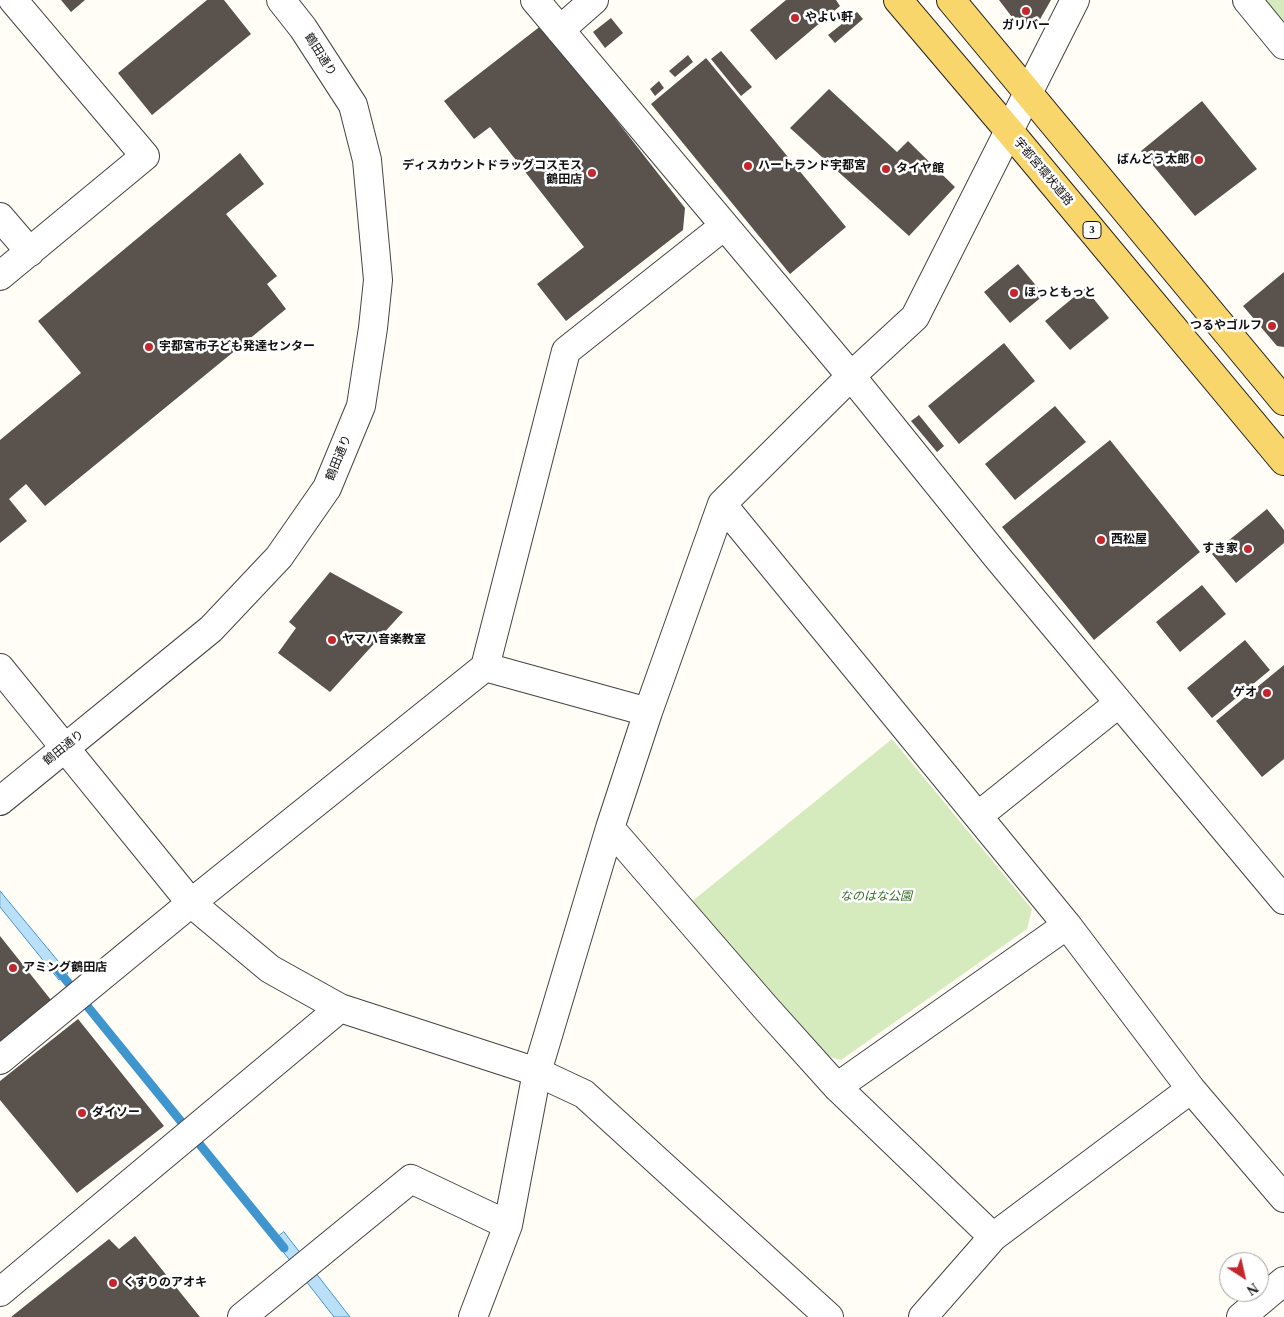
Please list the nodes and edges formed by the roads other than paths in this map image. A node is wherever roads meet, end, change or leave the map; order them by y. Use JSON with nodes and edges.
{"nodes":[{"id":1,"x":13,"y":0,"type":"edge"},
{"id":2,"x":281,"y":0,"type":"edge"},
{"id":3,"x":536,"y":0,"type":"edge"},
{"id":4,"x":594,"y":0,"type":"edge"},
{"id":5,"x":898,"y":0,"type":"edge"},
{"id":6,"x":951,"y":0,"type":"edge"},
{"id":7,"x":1075,"y":0,"type":"edge"},
{"id":8,"x":1247,"y":0,"type":"edge"},
{"id":9,"x":560,"y":30,"type":"junction"},
{"id":10,"x":1284,"y":45,"type":"edge"},
{"id":11,"x":1028,"y":92,"type":"junction"},
{"id":12,"x":1010,"y":132,"type":"junction"},
{"id":13,"x":0,"y":217,"type":"edge"},
{"id":14,"x":724,"y":226,"type":"junction"},
{"id":15,"x":30,"y":252,"type":"junction"},
{"id":16,"x":0,"y":276,"type":"edge"},
{"id":17,"x":851,"y":376,"type":"junction"},
{"id":18,"x":1282,"y":393,"type":"edge"},
{"id":19,"x":1284,"y":461,"type":"edge"},
{"id":20,"x":722,"y":504,"type":"junction"},
{"id":21,"x":485,"y":666,"type":"junction"},
{"id":22,"x":0,"y":668,"type":"edge"},
{"id":23,"x":1119,"y":703,"type":"junction"},
{"id":24,"x":648,"y":712,"type":"junction"},
{"id":25,"x":65,"y":747,"type":"junction"},
{"id":26,"x":0,"y":801,"type":"edge"},
{"id":27,"x":978,"y":816,"type":"junction"},
{"id":28,"x":610,"y":828,"type":"junction"},
{"id":29,"x":1284,"y":900,"type":"edge"},
{"id":30,"x":190,"y":903,"type":"junction"},
{"id":31,"x":1068,"y":925,"type":"junction"},
{"id":32,"x":340,"y":1008,"type":"junction"},
{"id":33,"x":0,"y":1060,"type":"edge"},
{"id":34,"x":537,"y":1072,"type":"junction"},
{"id":35,"x":837,"y":1087,"type":"junction"},
{"id":36,"x":1191,"y":1089,"type":"junction"},
{"id":37,"x":1284,"y":1198,"type":"edge"},
{"id":38,"x":508,"y":1224,"type":"junction"},
{"id":39,"x":993,"y":1237,"type":"junction"},
{"id":40,"x":1284,"y":1281,"type":"edge"},
{"id":41,"x":0,"y":1292,"type":"edge"},
{"id":42,"x":242,"y":1317,"type":"edge"},
{"id":43,"x":473,"y":1317,"type":"edge"},
{"id":44,"x":829,"y":1317,"type":"edge"},
{"id":45,"x":923,"y":1317,"type":"edge"},
{"id":46,"x":1241,"y":1317,"type":"edge"}],
"edges":[{"from":1,"to":15,"type":"street"},
{"from":2,"to":25,"type":"street","name":"鶴田通り"},
{"from":3,"to":9,"type":"street"},
{"from":4,"to":9,"type":"street"},
{"from":5,"to":12,"type":"main road","name":"宇都宮環状道路","number":"3"},
{"from":6,"to":11,"type":"main road"},
{"from":7,"to":11,"type":"street"},
{"from":8,"to":10,"type":"street"},
{"from":9,"to":14,"type":"street"},
{"from":11,"to":12,"type":"street"},
{"from":11,"to":18,"type":"main road"},
{"from":12,"to":17,"type":"street"},
{"from":12,"to":19,"type":"main road","name":"宇都宮環状道路","number":"3"},
{"from":13,"to":15,"type":"street"},
{"from":14,"to":17,"type":"street"},
{"from":14,"to":21,"type":"street"},
{"from":15,"to":16,"type":"street"},
{"from":17,"to":20,"type":"street"},
{"from":17,"to":23,"type":"street"},
{"from":20,"to":24,"type":"street"},
{"from":20,"to":27,"type":"street"},
{"from":21,"to":24,"type":"street"},
{"from":21,"to":30,"type":"street"},
{"from":22,"to":25,"type":"street"},
{"from":23,"to":27,"type":"street"},
{"from":23,"to":29,"type":"street"},
{"from":24,"to":28,"type":"street"},
{"from":25,"to":26,"type":"street","name":"鶴田通り"},
{"from":25,"to":30,"type":"street"},
{"from":27,"to":31,"type":"street"},
{"from":28,"to":34,"type":"street"},
{"from":28,"to":35,"type":"street"},
{"from":30,"to":32,"type":"street"},
{"from":30,"to":33,"type":"street"},
{"from":31,"to":35,"type":"street"},
{"from":31,"to":36,"type":"street"},
{"from":32,"to":34,"type":"street"},
{"from":32,"to":41,"type":"street"},
{"from":34,"to":38,"type":"street"},
{"from":34,"to":44,"type":"street"},
{"from":35,"to":39,"type":"street"},
{"from":36,"to":37,"type":"street"},
{"from":36,"to":39,"type":"street"},
{"from":38,"to":42,"type":"street"},
{"from":38,"to":43,"type":"street"},
{"from":39,"to":45,"type":"street"},
{"from":40,"to":46,"type":"street"}]}
